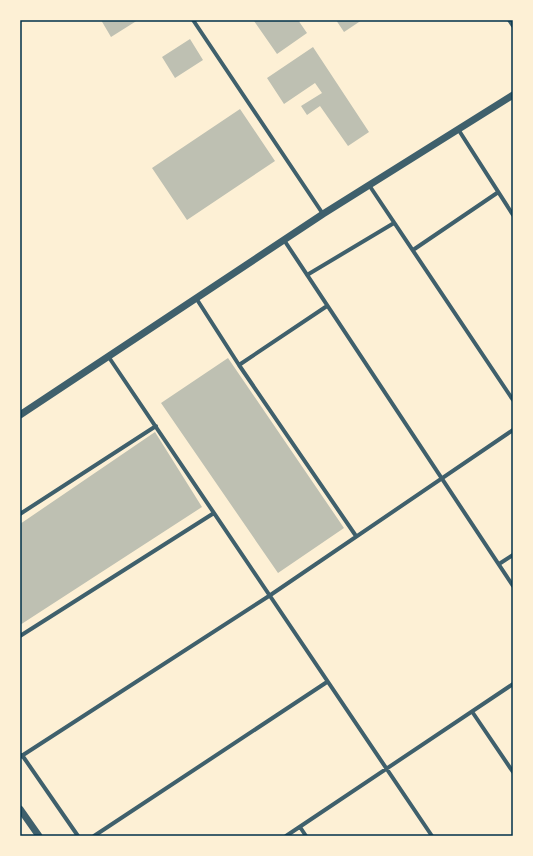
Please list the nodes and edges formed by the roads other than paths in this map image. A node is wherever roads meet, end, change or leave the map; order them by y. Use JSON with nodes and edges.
{"nodes":[{"id":1,"x":193,"y":20,"type":"edge"},
{"id":2,"x":509,"y":20,"type":"edge"},
{"id":3,"x":513,"y":26,"type":"edge"},
{"id":4,"x":513,"y":95,"type":"edge"},
{"id":5,"x":458,"y":129,"type":"junction"},
{"id":6,"x":368,"y":185,"type":"junction"},
{"id":7,"x":497,"y":193,"type":"junction"},
{"id":8,"x":323,"y":214,"type":"junction"},
{"id":9,"x":513,"y":215,"type":"edge"},
{"id":10,"x":394,"y":223,"type":"junction"},
{"id":11,"x":284,"y":240,"type":"junction"},
{"id":12,"x":413,"y":250,"type":"junction"},
{"id":13,"x":307,"y":275,"type":"junction"},
{"id":14,"x":196,"y":298,"type":"junction"},
{"id":15,"x":327,"y":306,"type":"junction"},
{"id":16,"x":108,"y":356,"type":"junction"},
{"id":17,"x":239,"y":365,"type":"junction"},
{"id":18,"x":513,"y":400,"type":"edge"},
{"id":19,"x":20,"y":414,"type":"edge"},
{"id":20,"x":156,"y":426,"type":"junction"},
{"id":21,"x":513,"y":430,"type":"edge"},
{"id":22,"x":442,"y":478,"type":"junction"},
{"id":23,"x":214,"y":513,"type":"junction"},
{"id":24,"x":20,"y":514,"type":"edge"},
{"id":25,"x":356,"y":536,"type":"junction"},
{"id":26,"x":513,"y":555,"type":"edge"},
{"id":27,"x":499,"y":564,"type":"junction"},
{"id":28,"x":513,"y":586,"type":"edge"},
{"id":29,"x":269,"y":596,"type":"junction"},
{"id":30,"x":20,"y":636,"type":"edge"},
{"id":31,"x":327,"y":682,"type":"junction"},
{"id":32,"x":513,"y":684,"type":"edge"},
{"id":33,"x":473,"y":712,"type":"junction"},
{"id":34,"x":21,"y":756,"type":"edge"},
{"id":35,"x":386,"y":768,"type":"junction"},
{"id":36,"x":513,"y":772,"type":"edge"},
{"id":37,"x":20,"y":808,"type":"edge"},
{"id":38,"x":300,"y":827,"type":"junction"},
{"id":39,"x":38,"y":836,"type":"edge"},
{"id":40,"x":78,"y":836,"type":"edge"},
{"id":41,"x":94,"y":836,"type":"edge"},
{"id":42,"x":286,"y":836,"type":"edge"},
{"id":43,"x":306,"y":836,"type":"edge"},
{"id":44,"x":432,"y":836,"type":"edge"}],
"edges":[{"from":1,"to":8,"type":"street"},
{"from":2,"to":3,"type":"street"},
{"from":4,"to":5,"type":"street"},
{"from":5,"to":6,"type":"street"},
{"from":5,"to":7,"type":"street"},
{"from":6,"to":8,"type":"street"},
{"from":6,"to":10,"type":"street"},
{"from":7,"to":9,"type":"street"},
{"from":7,"to":12,"type":"street"},
{"from":8,"to":11,"type":"street"},
{"from":10,"to":12,"type":"street"},
{"from":10,"to":13,"type":"street"},
{"from":11,"to":13,"type":"street"},
{"from":11,"to":14,"type":"street"},
{"from":12,"to":18,"type":"street"},
{"from":13,"to":15,"type":"street"},
{"from":14,"to":16,"type":"street"},
{"from":14,"to":17,"type":"street"},
{"from":15,"to":17,"type":"street"},
{"from":15,"to":22,"type":"street"},
{"from":16,"to":19,"type":"street"},
{"from":16,"to":20,"type":"street"},
{"from":17,"to":25,"type":"street"},
{"from":20,"to":23,"type":"street"},
{"from":20,"to":24,"type":"street"},
{"from":21,"to":22,"type":"street"},
{"from":22,"to":25,"type":"street"},
{"from":22,"to":27,"type":"street"},
{"from":23,"to":29,"type":"street"},
{"from":23,"to":30,"type":"street"},
{"from":25,"to":29,"type":"street"},
{"from":26,"to":27,"type":"street"},
{"from":27,"to":28,"type":"street"},
{"from":29,"to":31,"type":"street"},
{"from":29,"to":34,"type":"street"},
{"from":31,"to":35,"type":"street"},
{"from":31,"to":41,"type":"street"},
{"from":32,"to":33,"type":"street"},
{"from":33,"to":35,"type":"street"},
{"from":33,"to":36,"type":"street"},
{"from":34,"to":40,"type":"street"},
{"from":35,"to":38,"type":"street"},
{"from":35,"to":44,"type":"street"},
{"from":37,"to":39,"type":"street"},
{"from":38,"to":42,"type":"street"},
{"from":38,"to":43,"type":"street"}]}
